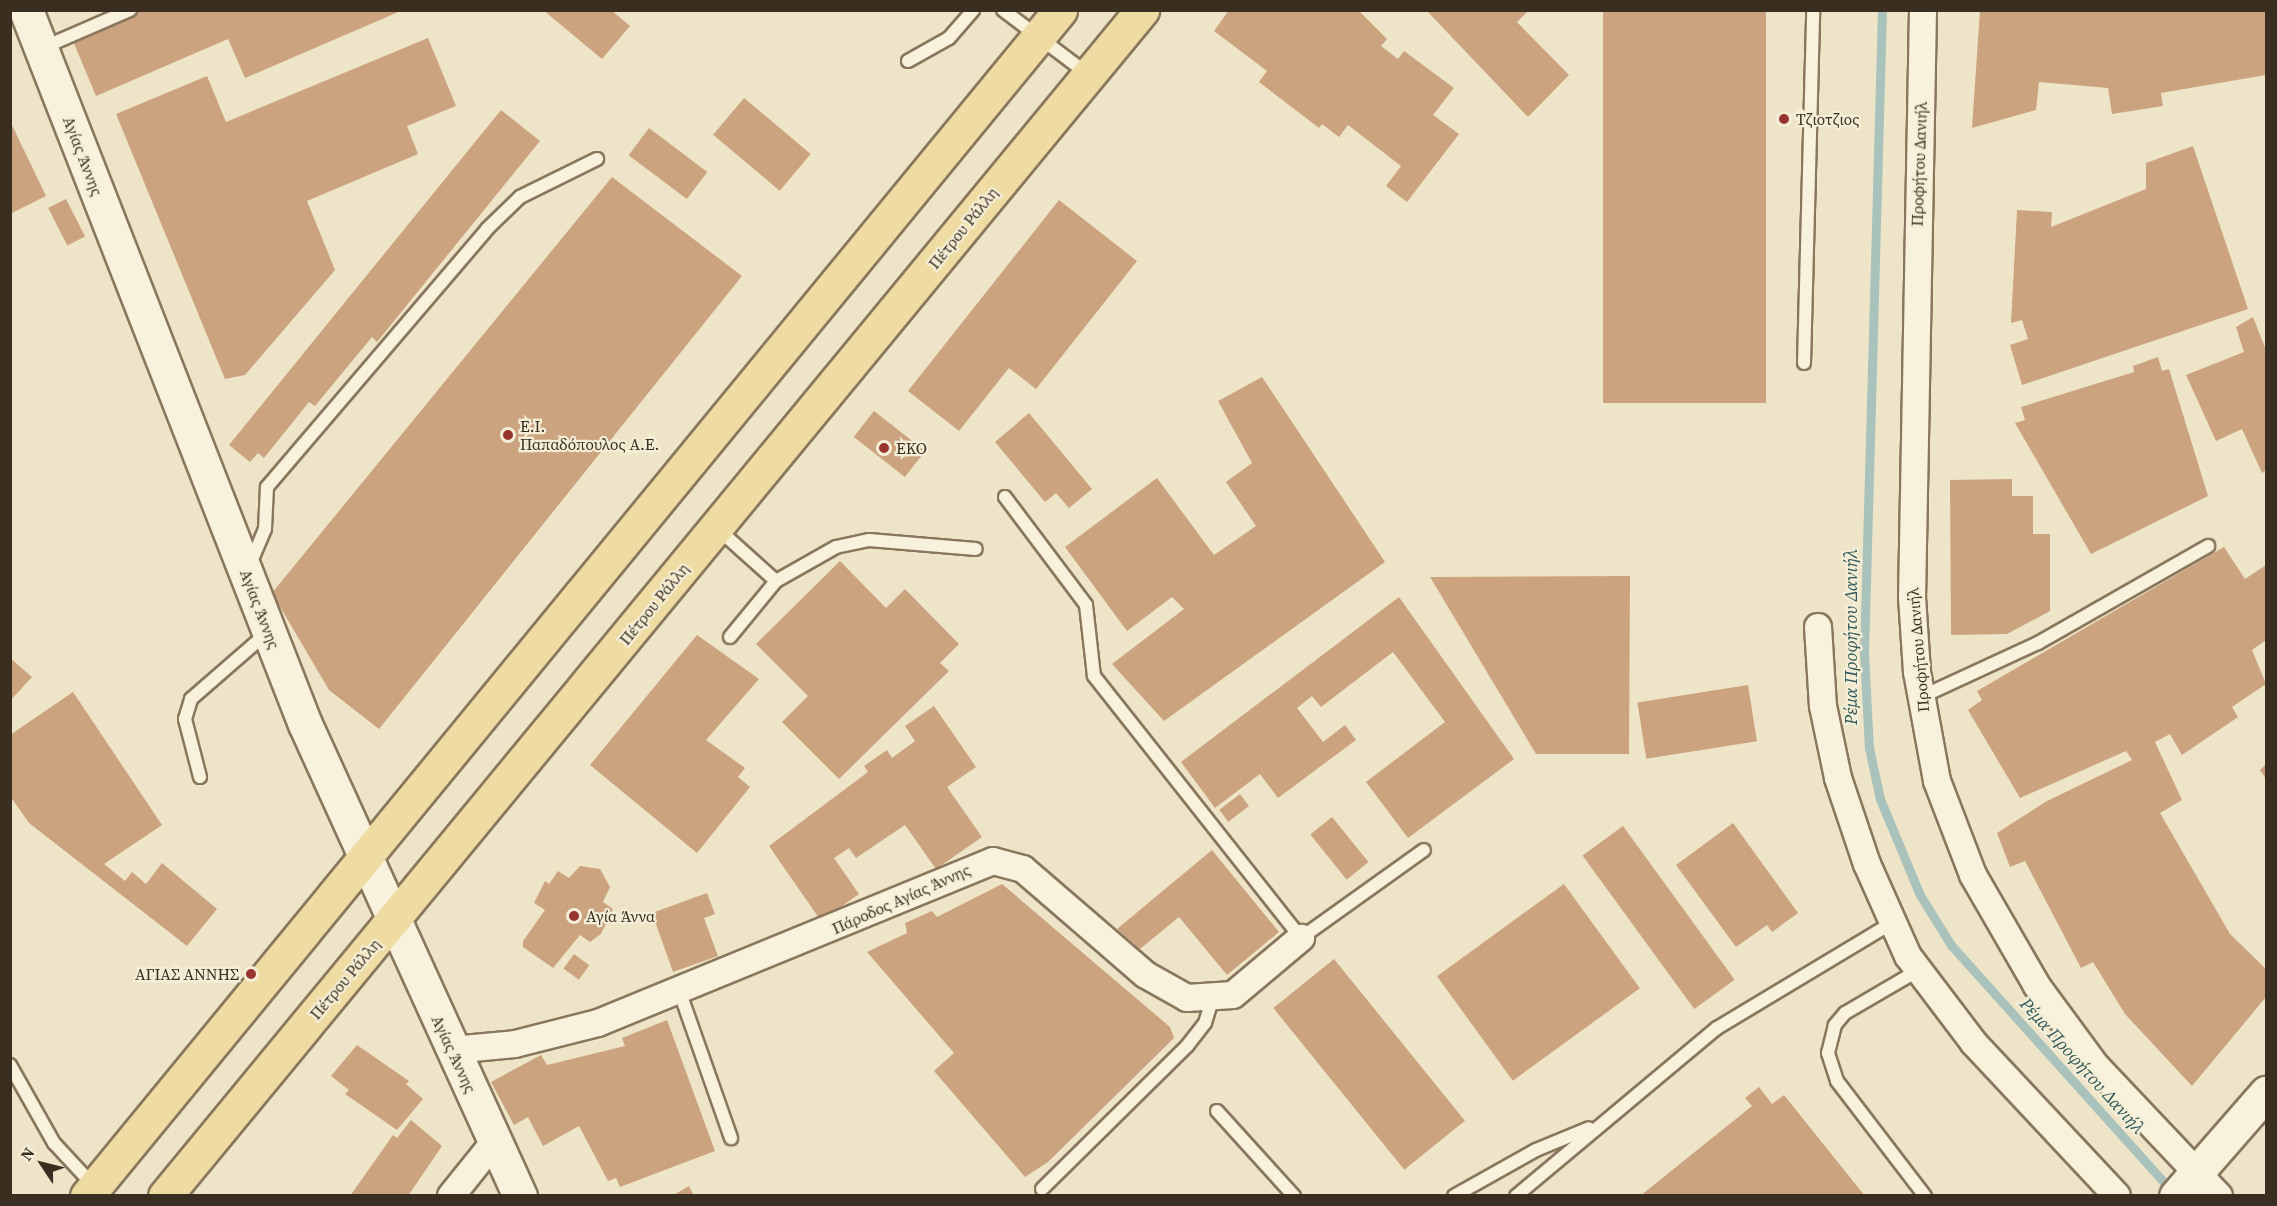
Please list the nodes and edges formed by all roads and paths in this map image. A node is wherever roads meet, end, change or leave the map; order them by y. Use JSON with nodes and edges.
{"nodes":[{"id":1,"x":26,"y":10,"type":"edge"},
{"id":2,"x":130,"y":10,"type":"edge"},
{"id":3,"x":973,"y":10,"type":"edge"},
{"id":4,"x":1004,"y":10,"type":"edge"},
{"id":5,"x":1060,"y":10,"type":"edge"},
{"id":6,"x":1142,"y":10,"type":"edge"},
{"id":7,"x":1813,"y":10,"type":"edge"},
{"id":8,"x":1923,"y":10,"type":"edge"},
{"id":9,"x":1039,"y":37,"type":"junction"},
{"id":10,"x":41,"y":48,"type":"junction"},
{"id":11,"x":908,"y":61,"type":"dead end"},
{"id":12,"x":1089,"y":75,"type":"junction"},
{"id":13,"x":597,"y":159,"type":"dead end"},
{"id":14,"x":1804,"y":363,"type":"dead end"},
{"id":15,"x":1005,"y":497,"type":"dead end"},
{"id":16,"x":717,"y":528,"type":"junction"},
{"id":17,"x":2208,"y":546,"type":"dead end"},
{"id":18,"x":976,"y":549,"type":"dead end"},
{"id":19,"x":246,"y":572,"type":"junction"},
{"id":20,"x":777,"y":581,"type":"junction"},
{"id":21,"x":1818,"y":627,"type":"dead end"},
{"id":22,"x":269,"y":632,"type":"junction"},
{"id":23,"x":730,"y":637,"type":"dead end"},
{"id":24,"x":1920,"y":696,"type":"junction"},
{"id":25,"x":200,"y":777,"type":"dead end"},
{"id":26,"x":1424,"y":850,"type":"dead end"},
{"id":27,"x":364,"y":856,"type":"junction"},
{"id":28,"x":394,"y":921,"type":"junction"},
{"id":29,"x":1892,"y":923,"type":"junction"},
{"id":30,"x":1301,"y":938,"type":"junction"},
{"id":31,"x":1917,"y":971,"type":"junction"},
{"id":32,"x":680,"y":993,"type":"junction"},
{"id":33,"x":1212,"y":1000,"type":"junction"},
{"id":34,"x":452,"y":1050,"type":"junction"},
{"id":35,"x":10,"y":1065,"type":"edge"},
{"id":36,"x":2266,"y":1093,"type":"edge"},
{"id":37,"x":1217,"y":1111,"type":"dead end"},
{"id":38,"x":1599,"y":1125,"type":"junction"},
{"id":39,"x":730,"y":1138,"type":"dead end"},
{"id":40,"x":496,"y":1140,"type":"junction"},
{"id":41,"x":2186,"y":1183,"type":"edge"},
{"id":42,"x":1042,"y":1189,"type":"dead end"},
{"id":43,"x":91,"y":1191,"type":"edge"},
{"id":44,"x":165,"y":1196,"type":"edge"},
{"id":45,"x":451,"y":1196,"type":"edge"},
{"id":46,"x":520,"y":1196,"type":"edge"},
{"id":47,"x":1294,"y":1196,"type":"edge"},
{"id":48,"x":1454,"y":1196,"type":"edge"},
{"id":49,"x":1516,"y":1196,"type":"edge"},
{"id":50,"x":1925,"y":1196,"type":"edge"},
{"id":51,"x":2117,"y":1196,"type":"edge"},
{"id":52,"x":2219,"y":1196,"type":"edge"}],
"edges":[{"from":1,"to":10,"type":"street","name":"Αγίας Άννης"},
{"from":2,"to":10,"type":"lane"},
{"from":3,"to":11,"type":"lane"},
{"from":4,"to":9,"type":"lane"},
{"from":5,"to":9,"type":"main road"},
{"from":6,"to":12,"type":"main road","name":"Πέτρου Ράλλη"},
{"from":7,"to":14,"type":"lane"},
{"from":8,"to":24,"type":"street","name":"Προφήτου Δανιήλ"},
{"from":9,"to":12,"type":"lane"},
{"from":9,"to":27,"type":"main road"},
{"from":10,"to":19,"type":"street","name":"Αγίας Άννης"},
{"from":12,"to":16,"type":"main road","name":"Πέτρου Ράλλη"},
{"from":13,"to":19,"type":"lane"},
{"from":15,"to":30,"type":"lane"},
{"from":16,"to":20,"type":"lane"},
{"from":16,"to":28,"type":"main road","name":"Πέτρου Ράλλη"},
{"from":17,"to":24,"type":"lane"},
{"from":18,"to":20,"type":"lane"},
{"from":19,"to":22,"type":"street","name":"Αγίας Άννης"},
{"from":20,"to":23,"type":"lane"},
{"from":21,"to":29,"type":"street"},
{"from":22,"to":25,"type":"lane"},
{"from":22,"to":27,"type":"street","name":"Αγίας Άννης"},
{"from":24,"to":41,"type":"street","name":"Προφήτου Δανιήλ"},
{"from":26,"to":30,"type":"lane"},
{"from":27,"to":28,"type":"street","name":"Αγίας Άννης"},
{"from":27,"to":43,"type":"main road"},
{"from":28,"to":34,"type":"street","name":"Αγίας Άννης"},
{"from":28,"to":44,"type":"main road","name":"Πέτρου Ράλλη"},
{"from":29,"to":31,"type":"street"},
{"from":29,"to":38,"type":"lane"},
{"from":30,"to":33,"type":"street"},
{"from":31,"to":50,"type":"lane"},
{"from":31,"to":51,"type":"street"},
{"from":32,"to":33,"type":"street","name":"Πάροδος Αγίας Άννης"},
{"from":32,"to":34,"type":"street","name":"Πάροδος Αγίας Άννης"},
{"from":32,"to":39,"type":"lane"},
{"from":33,"to":42,"type":"lane"},
{"from":34,"to":40,"type":"street","name":"Αγίας Άννης"},
{"from":35,"to":43,"type":"lane"},
{"from":36,"to":41,"type":"street"},
{"from":37,"to":47,"type":"lane"},
{"from":38,"to":48,"type":"lane"},
{"from":38,"to":49,"type":"lane"},
{"from":40,"to":45,"type":"street"},
{"from":40,"to":46,"type":"street","name":"Αγίας Άννης"},
{"from":41,"to":52,"type":"street","name":"Προφήτου Δανιήλ"}]}
